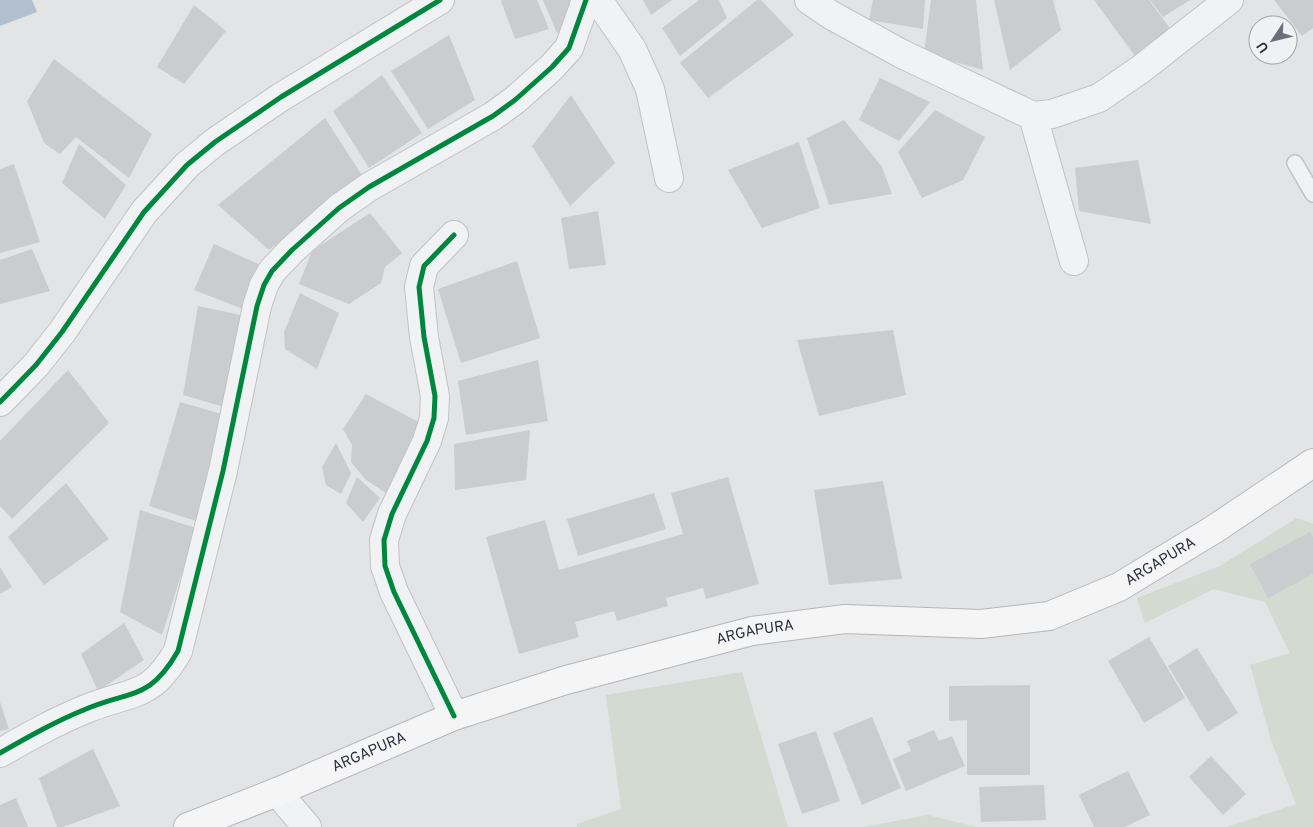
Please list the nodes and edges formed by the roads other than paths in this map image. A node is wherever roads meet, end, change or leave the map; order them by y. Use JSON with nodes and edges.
{"nodes":[{"id":1,"x":440,"y":0,"type":"edge"},
{"id":2,"x":586,"y":0,"type":"edge"},
{"id":3,"x":598,"y":0,"type":"edge"},
{"id":4,"x":810,"y":0,"type":"edge"},
{"id":5,"x":1224,"y":1,"type":"edge"},
{"id":6,"x":1032,"y":116,"type":"junction"},
{"id":7,"x":1295,"y":163,"type":"dead end"},
{"id":8,"x":669,"y":178,"type":"dead end"},
{"id":9,"x":1313,"y":194,"type":"edge"},
{"id":10,"x":454,"y":235,"type":"dead end"},
{"id":11,"x":1074,"y":261,"type":"dead end"},
{"id":12,"x":0,"y":402,"type":"edge"},
{"id":13,"x":1313,"y":464,"type":"edge"},
{"id":14,"x":454,"y":716,"type":"junction"},
{"id":15,"x":0,"y":753,"type":"edge"},
{"id":16,"x":276,"y":792,"type":"junction"},
{"id":17,"x":188,"y":827,"type":"edge"},
{"id":18,"x":307,"y":827,"type":"edge"}],
"edges":[{"from":1,"to":12,"type":"street"},
{"from":2,"to":15,"type":"street"},
{"from":3,"to":8,"type":"street"},
{"from":4,"to":6,"type":"street"},
{"from":5,"to":6,"type":"street"},
{"from":6,"to":11,"type":"street"},
{"from":7,"to":9,"type":"lane"},
{"from":10,"to":14,"type":"street"},
{"from":13,"to":14,"type":"highway","name":"ARGAPURA"},
{"from":14,"to":16,"type":"highway","name":"ARGAPURA"},
{"from":16,"to":17,"type":"highway","name":"ARGAPURA"},
{"from":16,"to":18,"type":"street"}]}
